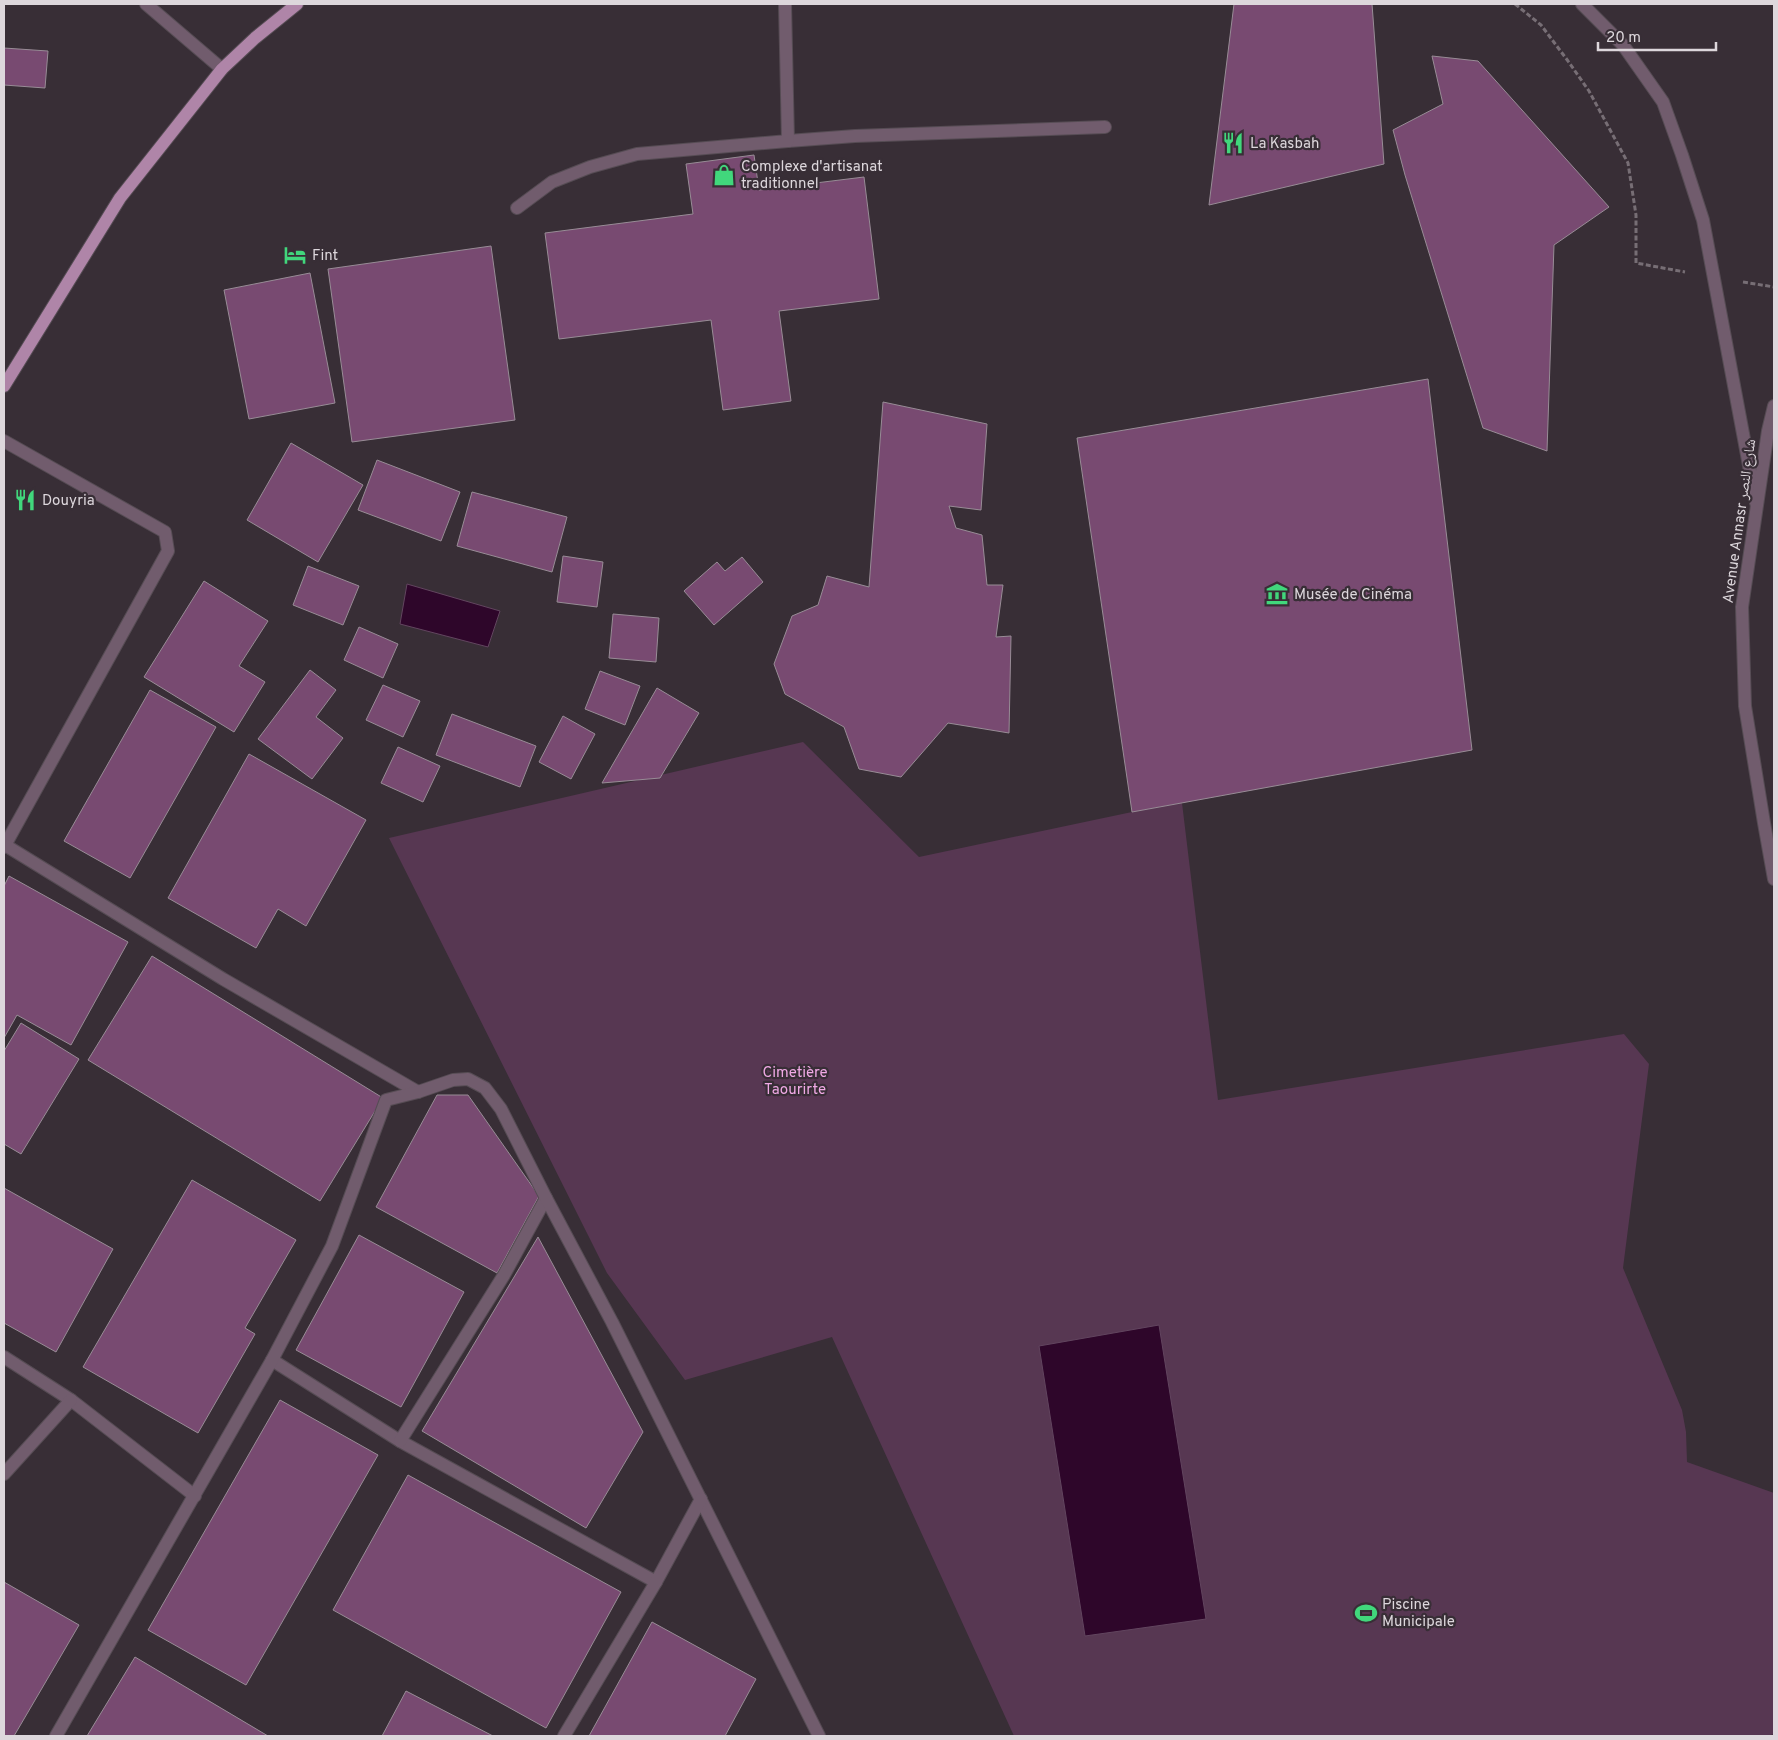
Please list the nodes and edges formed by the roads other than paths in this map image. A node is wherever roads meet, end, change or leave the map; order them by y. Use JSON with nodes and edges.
{"nodes":[{"id":1,"x":146,"y":4,"type":"edge"},
{"id":2,"x":297,"y":4,"type":"edge"},
{"id":3,"x":785,"y":4,"type":"edge"},
{"id":4,"x":1582,"y":4,"type":"edge"},
{"id":5,"x":222,"y":69,"type":"junction"},
{"id":6,"x":1105,"y":126,"type":"dead end"},
{"id":7,"x":788,"y":141,"type":"junction"},
{"id":8,"x":517,"y":208,"type":"dead end"},
{"id":9,"x":4,"y":386,"type":"edge"},
{"id":10,"x":1774,"y":406,"type":"edge"},
{"id":11,"x":4,"y":441,"type":"edge"},
{"id":12,"x":1757,"y":505,"type":"junction"},
{"id":13,"x":4,"y":846,"type":"edge"},
{"id":14,"x":1774,"y":879,"type":"edge"},
{"id":15,"x":418,"y":1092,"type":"junction"},
{"id":16,"x":546,"y":1198,"type":"junction"},
{"id":17,"x":4,"y":1357,"type":"edge"},
{"id":18,"x":272,"y":1360,"type":"junction"},
{"id":19,"x":71,"y":1400,"type":"junction"},
{"id":20,"x":400,"y":1441,"type":"junction"},
{"id":21,"x":4,"y":1474,"type":"edge"},
{"id":22,"x":195,"y":1496,"type":"junction"},
{"id":23,"x":702,"y":1499,"type":"junction"},
{"id":24,"x":656,"y":1582,"type":"junction"},
{"id":25,"x":56,"y":1736,"type":"edge"},
{"id":26,"x":564,"y":1736,"type":"edge"},
{"id":27,"x":819,"y":1736,"type":"edge"}],
"edges":[{"from":1,"to":5,"type":"street"},
{"from":2,"to":5,"type":"main road"},
{"from":3,"to":7,"type":"street"},
{"from":4,"to":12,"type":"street"},
{"from":5,"to":9,"type":"main road"},
{"from":6,"to":7,"type":"street"},
{"from":7,"to":8,"type":"street"},
{"from":10,"to":12,"type":"street","name":"Avenue Annasr شارع النصر"},
{"from":11,"to":13,"type":"street"},
{"from":12,"to":14,"type":"street","name":"Avenue Annasr شارع النصر"},
{"from":13,"to":15,"type":"street"},
{"from":15,"to":16,"type":"street"},
{"from":15,"to":18,"type":"street"},
{"from":16,"to":20,"type":"street"},
{"from":16,"to":23,"type":"street"},
{"from":17,"to":19,"type":"street"},
{"from":18,"to":20,"type":"street"},
{"from":18,"to":22,"type":"street"},
{"from":19,"to":21,"type":"street"},
{"from":19,"to":22,"type":"street"},
{"from":20,"to":24,"type":"street"},
{"from":22,"to":25,"type":"street"},
{"from":23,"to":24,"type":"street"},
{"from":23,"to":27,"type":"street"},
{"from":24,"to":26,"type":"street"}]}
